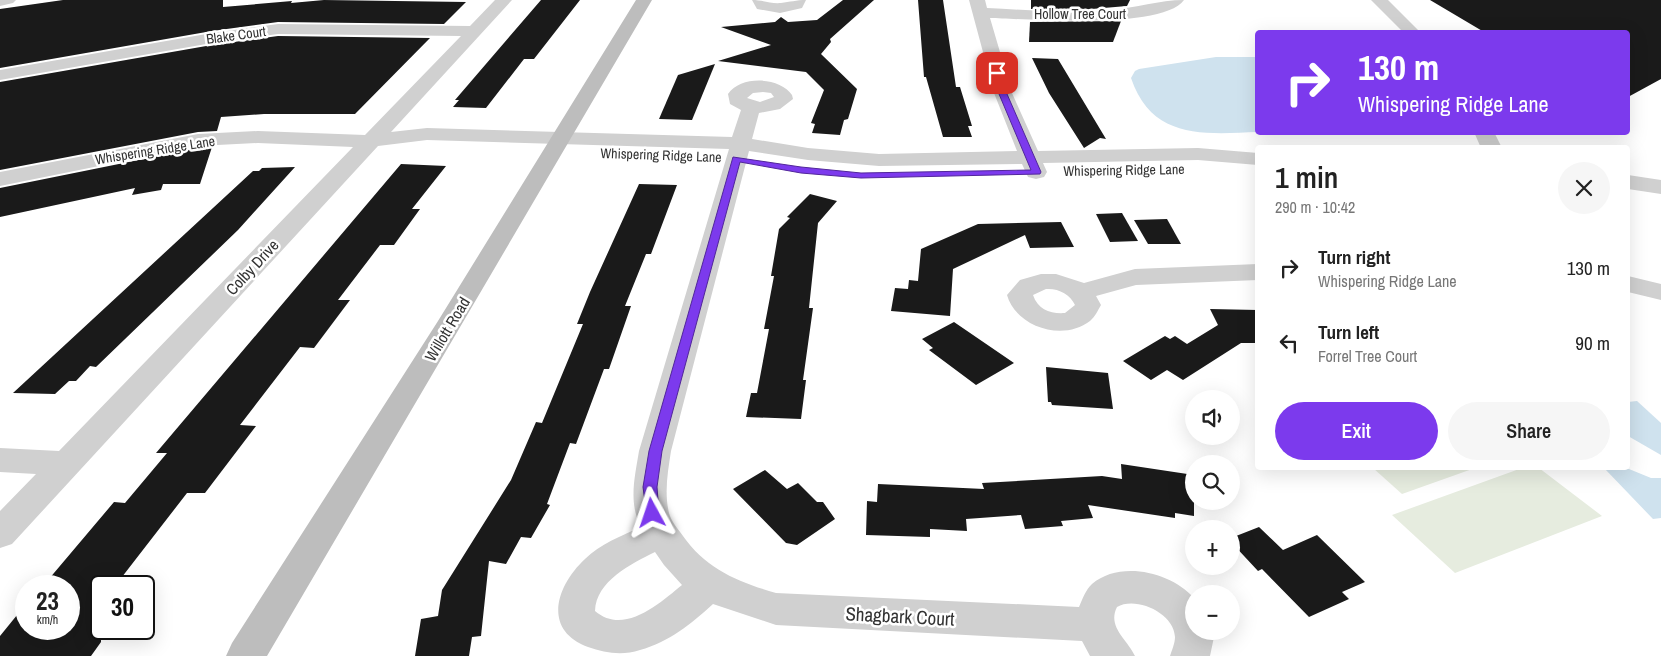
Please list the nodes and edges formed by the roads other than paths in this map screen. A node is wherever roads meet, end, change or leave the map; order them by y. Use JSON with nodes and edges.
{"nodes":[{"id":1,"x":8,"y":0,"type":"edge"},
{"id":2,"x":504,"y":0,"type":"edge"},
{"id":3,"x":644,"y":0,"type":"edge"},
{"id":4,"x":760,"y":0,"type":"edge"},
{"id":5,"x":798,"y":0,"type":"edge"},
{"id":6,"x":1176,"y":0,"type":"edge"},
{"id":7,"x":1379,"y":0,"type":"edge"},
{"id":8,"x":0,"y":1,"type":"edge"},
{"id":9,"x":979,"y":7,"type":"edge"},
{"id":10,"x":1410,"y":30,"type":"edge"},
{"id":11,"x":475,"y":31,"type":"junction"},
{"id":12,"x":0,"y":75,"type":"edge"},
{"id":13,"x":753,"y":107,"type":"dead end"},
{"id":14,"x":371,"y":140,"type":"junction"},
{"id":15,"x":556,"y":144,"type":"junction"},
{"id":16,"x":739,"y":151,"type":"junction"},
{"id":17,"x":1254,"y":163,"type":"edge"},
{"id":18,"x":1033,"y":165,"type":"junction"},
{"id":19,"x":0,"y":178,"type":"edge"},
{"id":20,"x":1630,"y":182,"type":"edge"},
{"id":21,"x":1661,"y":187,"type":"edge"},
{"id":22,"x":1255,"y":272,"type":"edge"},
{"id":23,"x":1630,"y":284,"type":"edge"},
{"id":24,"x":1081,"y":292,"type":"dead end"},
{"id":25,"x":1661,"y":292,"type":"edge"},
{"id":26,"x":0,"y":460,"type":"edge"},
{"id":27,"x":66,"y":463,"type":"junction"},
{"id":28,"x":662,"y":533,"type":"junction"},
{"id":29,"x":0,"y":534,"type":"edge"},
{"id":30,"x":710,"y":584,"type":"junction"},
{"id":31,"x":1095,"y":625,"type":"junction"},
{"id":32,"x":246,"y":656,"type":"edge"},
{"id":33,"x":1115,"y":656,"type":"edge"},
{"id":34,"x":1190,"y":656,"type":"edge"}],
"edges":[{"from":1,"to":8,"type":"street"},
{"from":2,"to":11,"type":"street","name":"Colby Drive"},
{"from":3,"to":15,"type":"main road","name":"Willott Road"},
{"from":4,"to":5,"type":"street"},
{"from":6,"to":9,"type":"street","name":"Hollow Tree Court"},
{"from":7,"to":10,"type":"street"},
{"from":9,"to":18,"type":"street"},
{"from":11,"to":12,"type":"street","name":"Blake Court"},
{"from":11,"to":14,"type":"street","name":"Colby Drive"},
{"from":13,"to":16,"type":"street","name":"Shagbark Court"},
{"from":14,"to":15,"type":"street","name":"Whispering Ridge Lane"},
{"from":14,"to":19,"type":"street","name":"Whispering Ridge Lane"},
{"from":14,"to":27,"type":"street","name":"Colby Drive"},
{"from":15,"to":16,"type":"street","name":"Whispering Ridge Lane"},
{"from":15,"to":32,"type":"main road","name":"Willott Road"},
{"from":16,"to":18,"type":"street","name":"Whispering Ridge Lane"},
{"from":16,"to":28,"type":"street","name":"Shagbark Court"},
{"from":17,"to":18,"type":"street","name":"Whispering Ridge Lane"},
{"from":20,"to":21,"type":"street"},
{"from":22,"to":24,"type":"street"},
{"from":23,"to":25,"type":"street"},
{"from":26,"to":27,"type":"street"},
{"from":27,"to":29,"type":"street","name":"Colby Drive"},
{"from":28,"to":30,"type":"street","name":"Shagbark Court"},
{"from":28,"to":30,"type":"street"},
{"from":30,"to":31,"type":"street","name":"Shagbark Court"},
{"from":31,"to":33,"type":"street"},
{"from":31,"to":34,"type":"street"}]}
